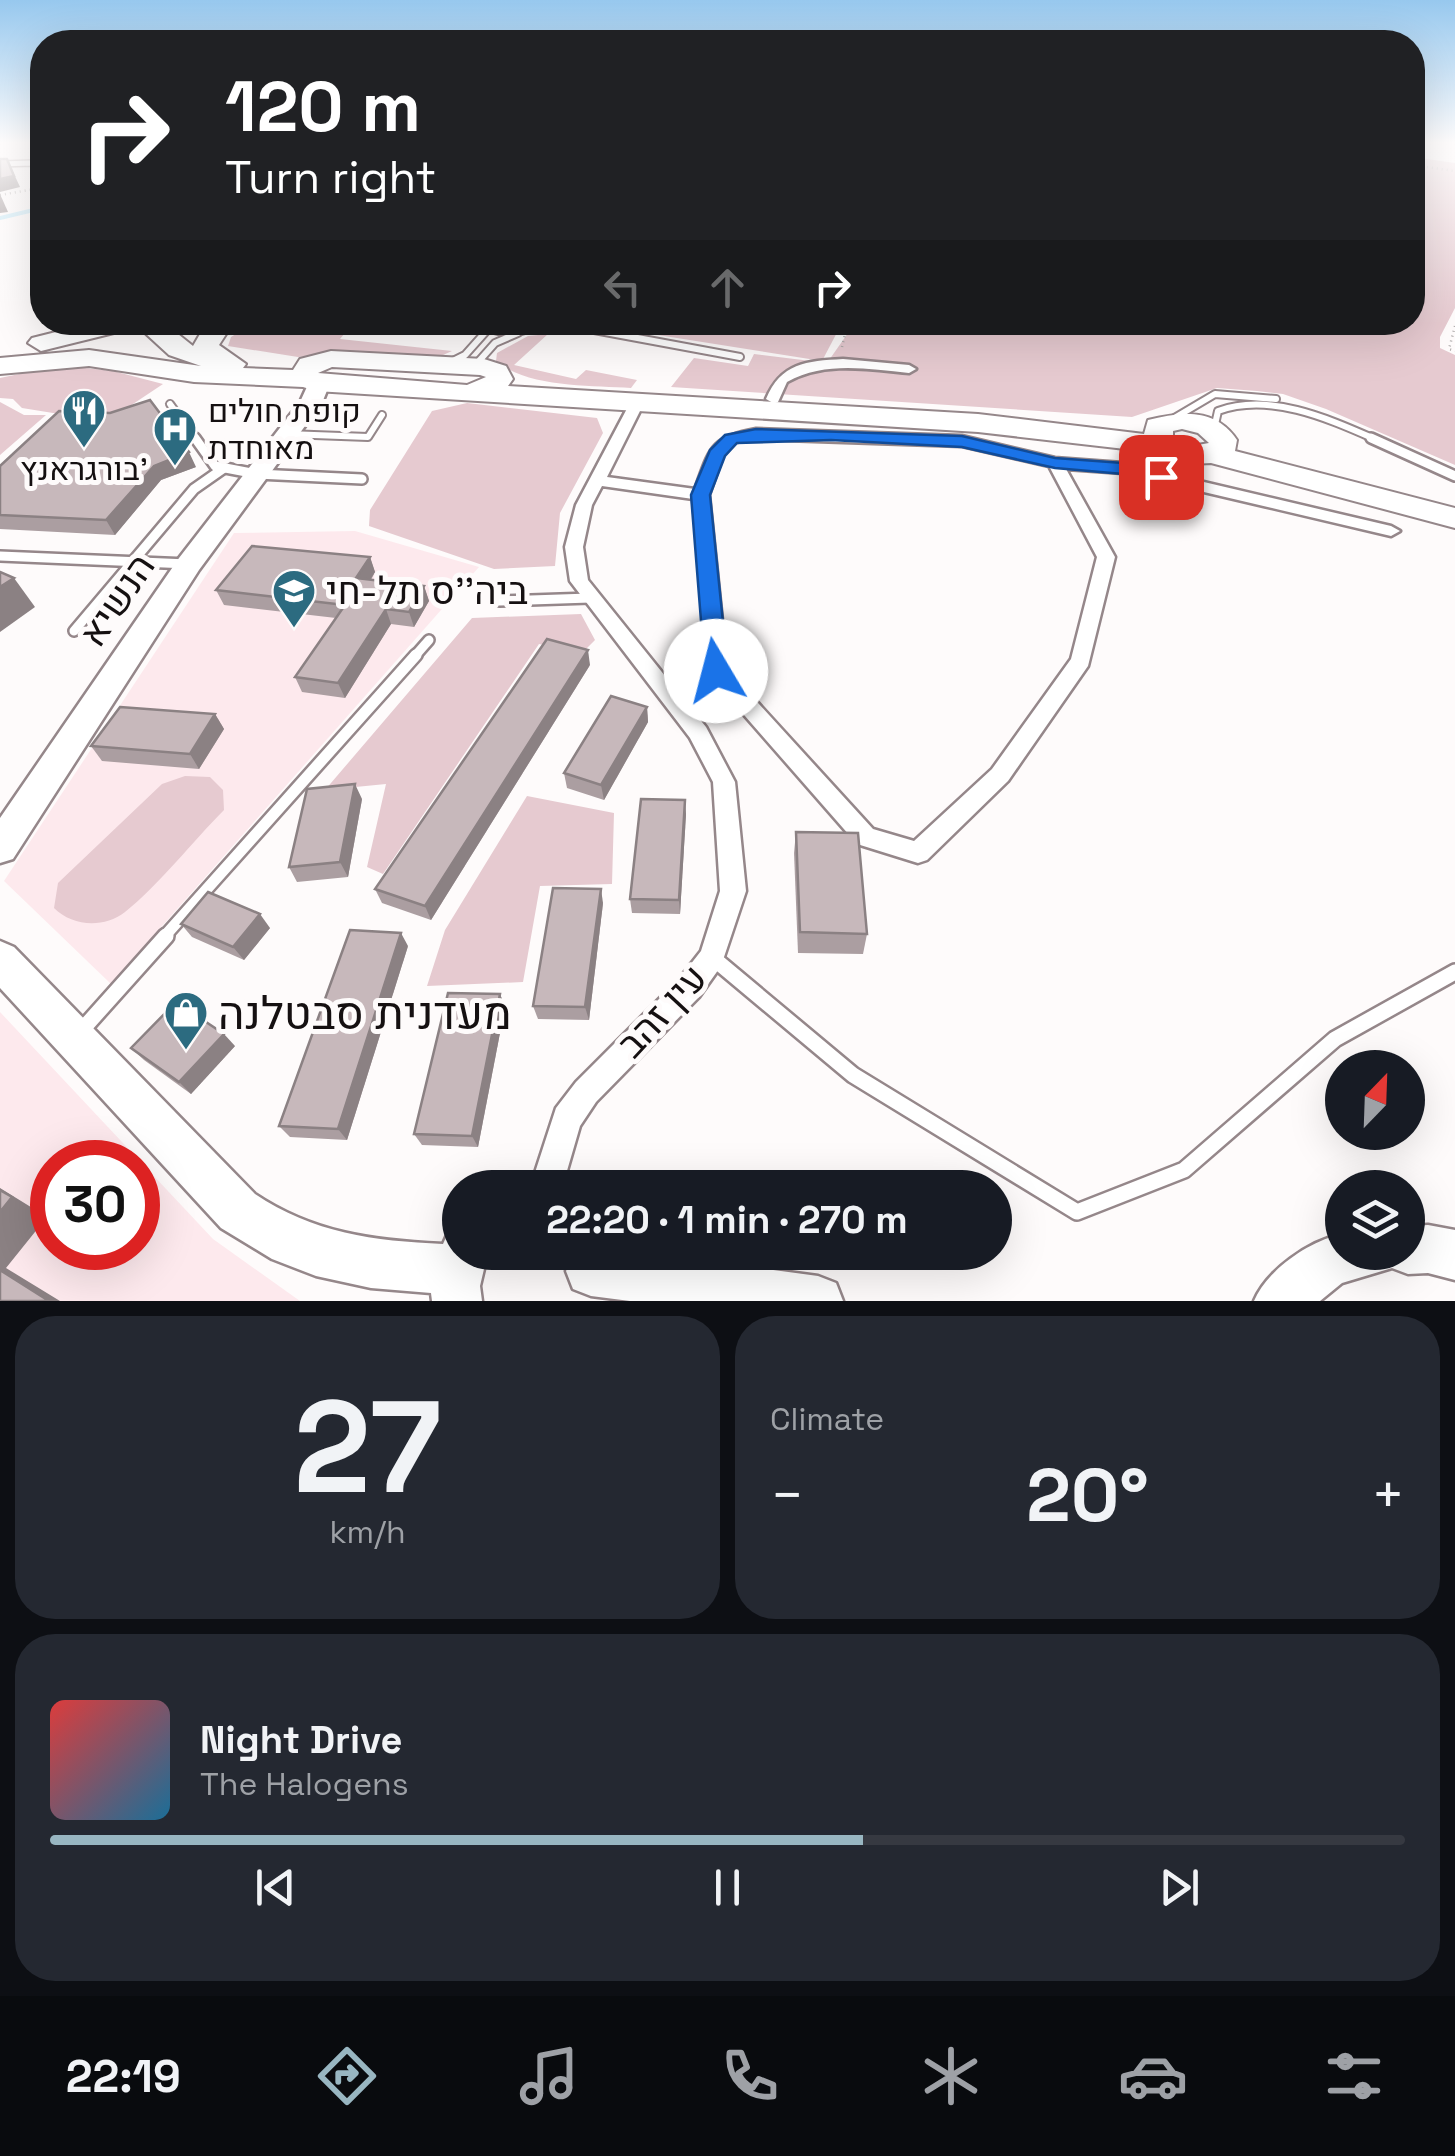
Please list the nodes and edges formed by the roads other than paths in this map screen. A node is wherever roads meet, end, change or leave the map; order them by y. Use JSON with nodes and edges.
{"nodes":[{"id":1,"x":93,"y":335,"type":"edge"},
{"id":2,"x":108,"y":335,"type":"edge"},
{"id":3,"x":140,"y":335,"type":"edge"},
{"id":4,"x":154,"y":335,"type":"edge"},
{"id":5,"x":211,"y":335,"type":"edge"},
{"id":6,"x":482,"y":335,"type":"edge"},
{"id":7,"x":513,"y":335,"type":"edge"},
{"id":8,"x":622,"y":335,"type":"edge"},
{"id":9,"x":0,"y":353,"type":"edge"},
{"id":10,"x":740,"y":357,"type":"dead end"},
{"id":11,"x":233,"y":364,"type":"junction"},
{"id":12,"x":442,"y":365,"type":"junction"},
{"id":13,"x":0,"y":366,"type":"edge"},
{"id":14,"x":156,"y":369,"type":"junction"},
{"id":15,"x":909,"y":369,"type":"dead end"},
{"id":16,"x":488,"y":379,"type":"junction"},
{"id":17,"x":318,"y":382,"type":"junction"},
{"id":18,"x":773,"y":399,"type":"junction"},
{"id":19,"x":638,"y":401,"type":"junction"},
{"id":20,"x":170,"y":404,"type":"dead end"},
{"id":21,"x":382,"y":414,"type":"dead end"},
{"id":22,"x":1327,"y":422,"type":"junction"},
{"id":23,"x":1165,"y":430,"type":"junction"},
{"id":24,"x":288,"y":434,"type":"junction"},
{"id":25,"x":1216,"y":439,"type":"junction"},
{"id":26,"x":1055,"y":463,"type":"junction"},
{"id":27,"x":224,"y":468,"type":"junction"},
{"id":28,"x":257,"y":474,"type":"junction"},
{"id":29,"x":1455,"y":476,"type":"edge"},
{"id":30,"x":362,"y":479,"type":"dead end"},
{"id":31,"x":595,"y":480,"type":"junction"},
{"id":32,"x":701,"y":495,"type":"junction"},
{"id":33,"x":1455,"y":504,"type":"edge"},
{"id":34,"x":1455,"y":518,"type":"edge"},
{"id":35,"x":1391,"y":531,"type":"dead end"},
{"id":36,"x":0,"y":556,"type":"edge"},
{"id":37,"x":132,"y":562,"type":"junction"},
{"id":38,"x":189,"y":564,"type":"junction"},
{"id":39,"x":590,"y":598,"type":"junction"},
{"id":40,"x":500,"y":601,"type":"dead end"},
{"id":41,"x":74,"y":632,"type":"dead end"},
{"id":42,"x":430,"y":640,"type":"dead end"},
{"id":43,"x":0,"y":848,"type":"edge"},
{"id":44,"x":712,"y":958,"type":"junction"},
{"id":45,"x":0,"y":960,"type":"edge"},
{"id":46,"x":1455,"y":972,"type":"edge"},
{"id":47,"x":74,"y":1039,"type":"junction"},
{"id":48,"x":551,"y":1170,"type":"edge"},
{"id":49,"x":1425,"y":1249,"type":"edge"},
{"id":50,"x":1455,"y":1255,"type":"edge"},
{"id":51,"x":1325,"y":1266,"type":"edge"},
{"id":52,"x":460,"y":1274,"type":"edge"},
{"id":53,"x":588,"y":1275,"type":"edge"},
{"id":54,"x":735,"y":1295,"type":"edge"},
{"id":55,"x":818,"y":1301,"type":"edge"},
{"id":56,"x":1279,"y":1301,"type":"edge"}],
"edges":[{"from":1,"to":9,"type":"highway"},
{"from":2,"to":13,"type":"highway"},
{"from":3,"to":14,"type":"highway"},
{"from":4,"to":11,"type":"highway"},
{"from":5,"to":11,"type":"highway"},
{"from":6,"to":12,"type":"lane"},
{"from":7,"to":16,"type":"lane"},
{"from":8,"to":10,"type":"lane"},
{"from":11,"to":17,"type":"highway"},
{"from":12,"to":16,"type":"highway"},
{"from":12,"to":17,"type":"highway"},
{"from":13,"to":14,"type":"highway"},
{"from":14,"to":17,"type":"highway"},
{"from":15,"to":18,"type":"street"},
{"from":16,"to":17,"type":"highway"},
{"from":16,"to":18,"type":"highway"},
{"from":16,"to":19,"type":"highway"},
{"from":17,"to":24,"type":"street","name":"הנשיא"},
{"from":18,"to":23,"type":"highway"},
{"from":19,"to":23,"type":"highway"},
{"from":19,"to":31,"type":"street","name":"עין זהב"},
{"from":20,"to":27,"type":"lane"},
{"from":21,"to":24,"type":"lane"},
{"from":22,"to":23,"type":"lane"},
{"from":22,"to":25,"type":"lane"},
{"from":22,"to":29,"type":"lane"},
{"from":23,"to":25,"type":"highway"},
{"from":24,"to":28,"type":"street","name":"הנשיא"},
{"from":25,"to":33,"type":"highway"},
{"from":25,"to":34,"type":"highway"},
{"from":26,"to":32,"type":"street"},
{"from":26,"to":32,"type":"street"},
{"from":26,"to":35,"type":"street"},
{"from":27,"to":28,"type":"lane"},
{"from":27,"to":37,"type":"lane"},
{"from":28,"to":30,"type":"lane"},
{"from":28,"to":38,"type":"street","name":"הנשיא"},
{"from":31,"to":32,"type":"street"},
{"from":31,"to":39,"type":"street","name":"עין זהב"},
{"from":36,"to":37,"type":"lane"},
{"from":37,"to":38,"type":"lane"},
{"from":37,"to":41,"type":"lane"},
{"from":38,"to":43,"type":"street","name":"הנשיא"},
{"from":39,"to":40,"type":"lane"},
{"from":39,"to":44,"type":"street","name":"עין זהב"},
{"from":42,"to":47,"type":"lane"},
{"from":44,"to":46,"type":"lane"},
{"from":44,"to":48,"type":"street","name":"עין זהב"},
{"from":45,"to":47,"type":"street"},
{"from":47,"to":52,"type":"street"},
{"from":49,"to":50,"type":"street"},
{"from":51,"to":56,"type":"street"},
{"from":53,"to":54,"type":"street"},
{"from":54,"to":55,"type":"street"}]}
